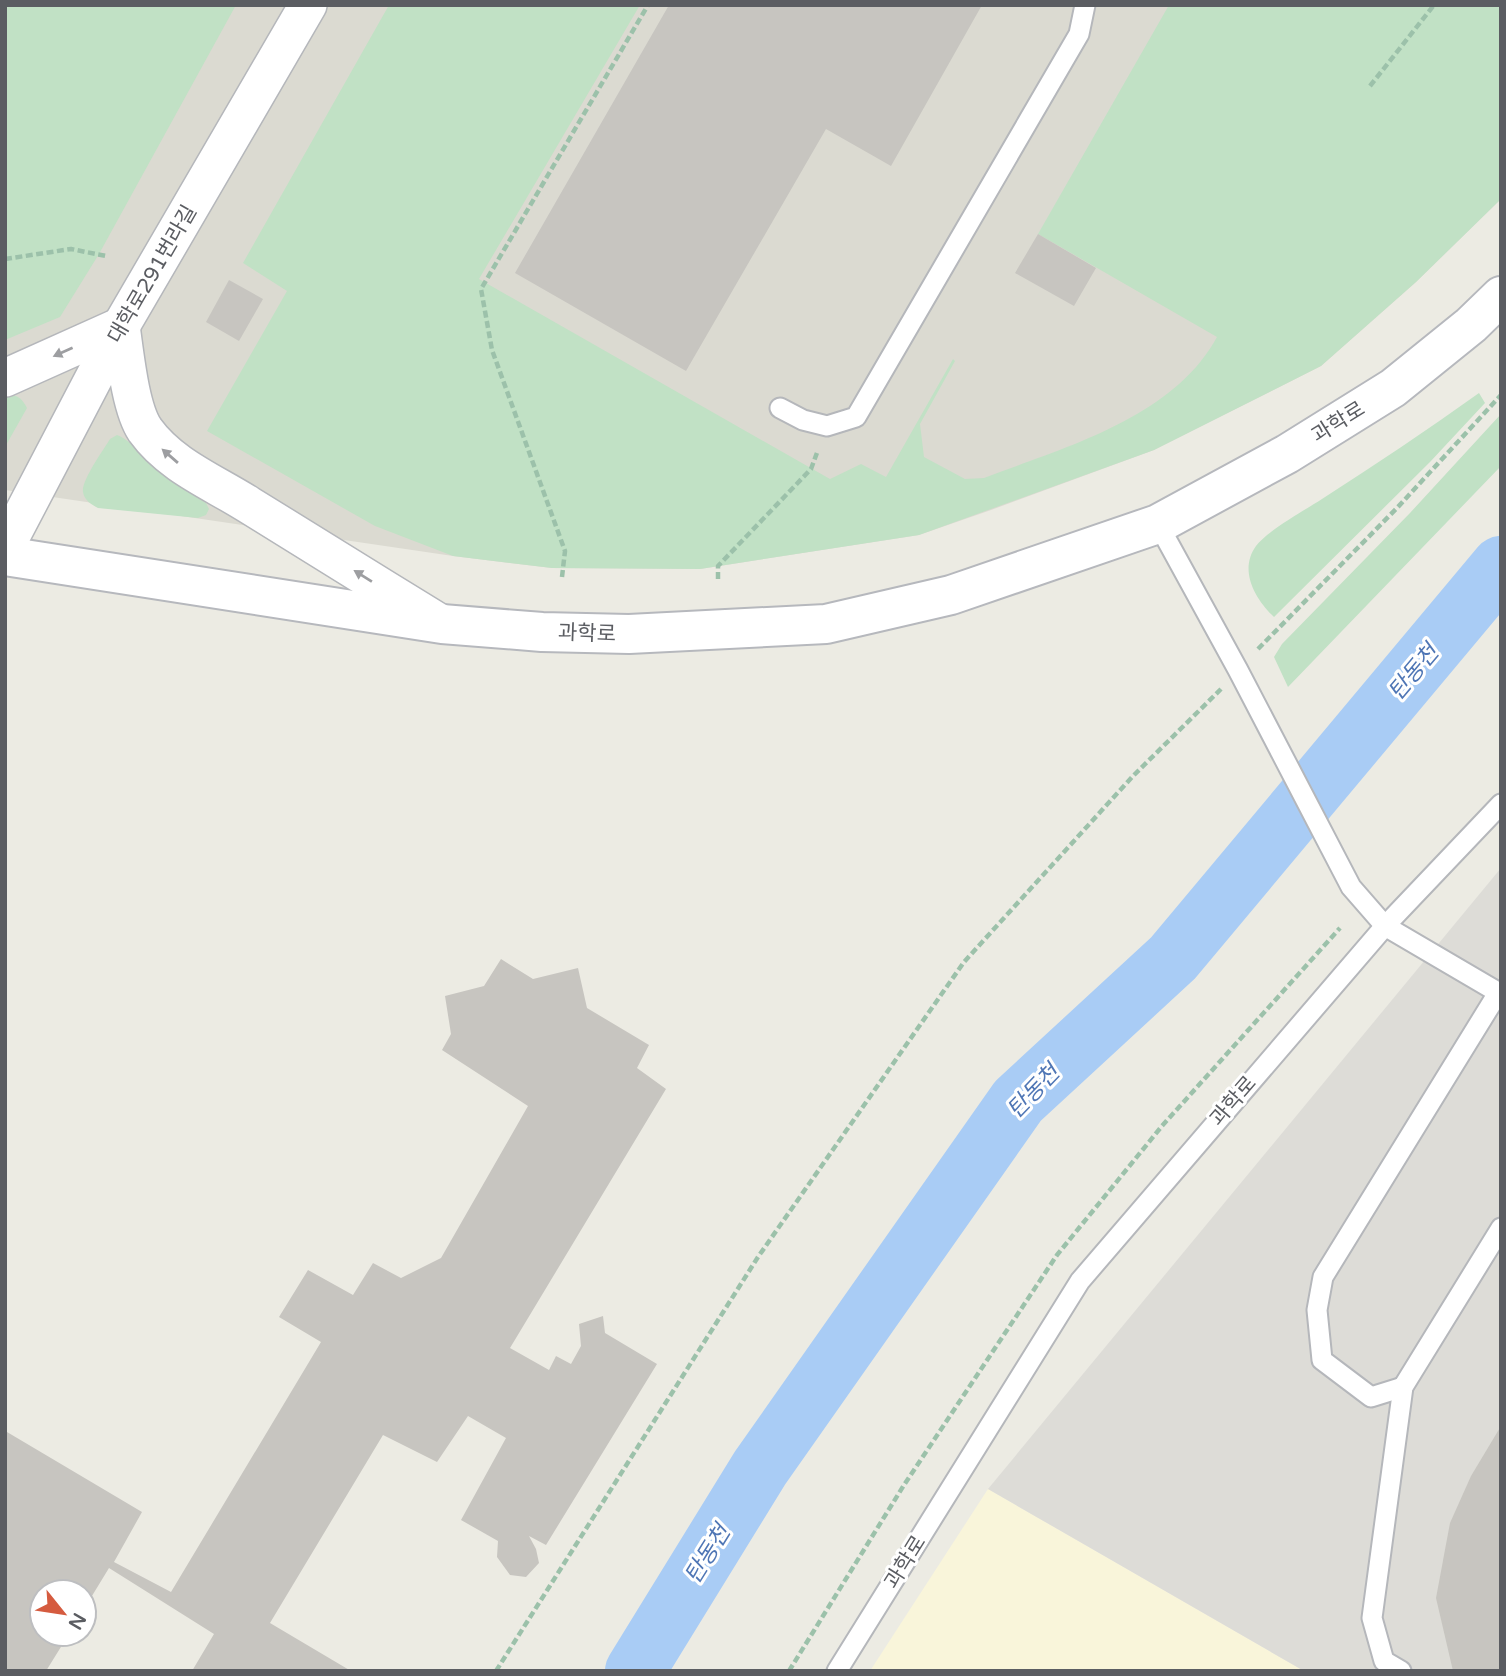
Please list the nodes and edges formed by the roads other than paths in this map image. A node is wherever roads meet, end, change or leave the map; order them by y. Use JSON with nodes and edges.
{"nodes":[{"id":1,"x":308,"y":5,"type":"edge"},
{"id":2,"x":1085,"y":5,"type":"edge"},
{"id":3,"x":1501,"y":296,"type":"edge"},
{"id":4,"x":121,"y":326,"type":"junction"},
{"id":5,"x":5,"y":377,"type":"edge"},
{"id":6,"x":780,"y":408,"type":"dead end"},
{"id":7,"x":1158,"y":524,"type":"junction"},
{"id":8,"x":5,"y":548,"type":"edge"},
{"id":9,"x":5,"y":556,"type":"edge"},
{"id":10,"x":442,"y":624,"type":"junction"},
{"id":11,"x":1501,"y":804,"type":"edge"},
{"id":12,"x":1385,"y":926,"type":"junction"},
{"id":13,"x":1499,"y":993,"type":"edge"},
{"id":14,"x":1501,"y":1228,"type":"edge"},
{"id":15,"x":1403,"y":1387,"type":"junction"},
{"id":16,"x":837,"y":1671,"type":"edge"},
{"id":17,"x":1401,"y":1671,"type":"edge"}],
"edges":[{"from":1,"to":4,"type":"street","name":"대학로291번라길"},
{"from":2,"to":6,"type":"lane"},
{"from":3,"to":7,"type":"main road","name":"과학로"},
{"from":4,"to":5,"type":"street","one_way":true},
{"from":4,"to":8,"type":"street","name":"대학로291번라길"},
{"from":10,"to":4,"type":"street","one_way":true},
{"from":7,"to":10,"type":"main road","name":"과학로"},
{"from":7,"to":12,"type":"lane"},
{"from":9,"to":10,"type":"main road","name":"과학로"},
{"from":11,"to":12,"type":"lane","name":"과학로"},
{"from":12,"to":13,"type":"lane"},
{"from":12,"to":16,"type":"lane","name":"과학로"},
{"from":13,"to":15,"type":"lane"},
{"from":14,"to":15,"type":"lane"},
{"from":15,"to":17,"type":"lane"}]}
